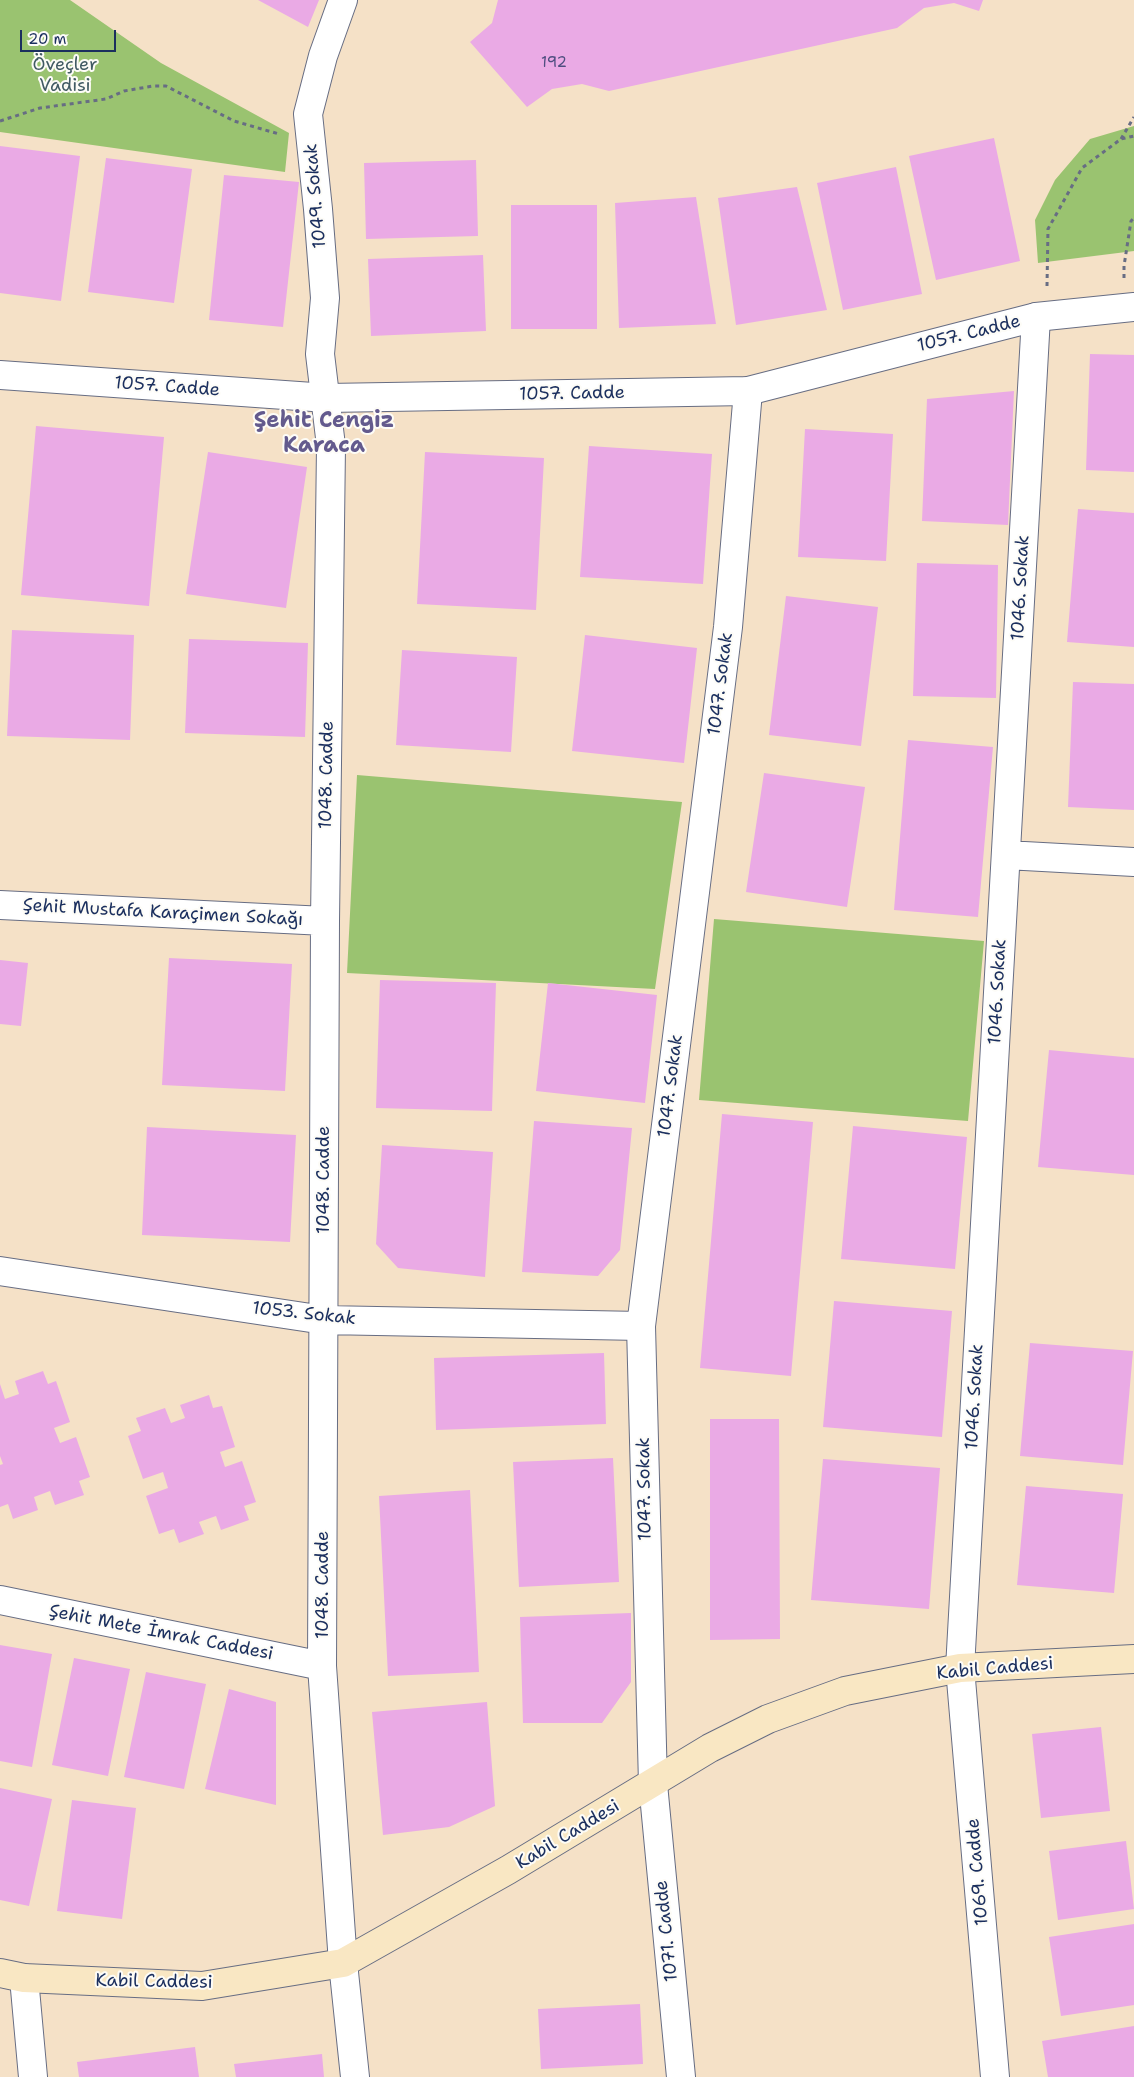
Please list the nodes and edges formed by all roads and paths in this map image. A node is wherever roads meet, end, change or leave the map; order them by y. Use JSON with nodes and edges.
{"nodes":[{"id":1,"x":343,"y":0,"type":"edge"},
{"id":2,"x":1134,"y":117,"type":"edge"},
{"id":3,"x":0,"y":122,"type":"edge"},
{"id":4,"x":310,"y":135,"type":"junction"},
{"id":5,"x":1134,"y":136,"type":"edge"},
{"id":6,"x":1121,"y":139,"type":"junction"},
{"id":7,"x":1134,"y":218,"type":"edge"},
{"id":8,"x":1129,"y":308,"type":"edge"},
{"id":9,"x":1042,"y":317,"type":"junction"},
{"id":10,"x":0,"y":375,"type":"edge"},
{"id":11,"x":748,"y":391,"type":"junction"},
{"id":12,"x":327,"y":398,"type":"junction"},
{"id":13,"x":1006,"y":855,"type":"junction"},
{"id":14,"x":1134,"y":862,"type":"edge"},
{"id":15,"x":0,"y":905,"type":"edge"},
{"id":16,"x":325,"y":921,"type":"junction"},
{"id":17,"x":0,"y":1271,"type":"edge"},
{"id":18,"x":324,"y":1320,"type":"junction"},
{"id":19,"x":641,"y":1326,"type":"junction"},
{"id":20,"x":0,"y":1600,"type":"edge"},
{"id":21,"x":1134,"y":1660,"type":"edge"},
{"id":22,"x":322,"y":1666,"type":"junction"},
{"id":23,"x":960,"y":1668,"type":"junction"},
{"id":24,"x":652,"y":1784,"type":"junction"},
{"id":25,"x":343,"y":1963,"type":"junction"},
{"id":26,"x":12,"y":1976,"type":"edge"},
{"id":27,"x":33,"y":2077,"type":"edge"},
{"id":28,"x":355,"y":2077,"type":"edge"},
{"id":29,"x":681,"y":2077,"type":"edge"},
{"id":30,"x":995,"y":2077,"type":"edge"}],
"edges":[{"from":1,"to":4,"type":"street","name":"1049. Sokak"},
{"from":2,"to":6,"type":"path"},
{"from":3,"to":4,"type":"path"},
{"from":4,"to":12,"type":"street","name":"1049. Sokak"},
{"from":5,"to":6,"type":"path"},
{"from":6,"to":9,"type":"path"},
{"from":7,"to":8,"type":"path"},
{"from":8,"to":9,"type":"street","name":"1057. Cadde"},
{"from":9,"to":11,"type":"street","name":"1057. Cadde"},
{"from":9,"to":13,"type":"street","name":"1046. Sokak"},
{"from":10,"to":12,"type":"street","name":"1057. Cadde"},
{"from":11,"to":12,"type":"street","name":"1057. Cadde"},
{"from":11,"to":19,"type":"street","name":"1047. Sokak"},
{"from":12,"to":16,"type":"street","name":"1048. Cadde"},
{"from":13,"to":14,"type":"street"},
{"from":13,"to":23,"type":"street","name":"1046. Sokak"},
{"from":15,"to":16,"type":"street","name":"Şehit Mustafa Karaçimen Sokağı"},
{"from":16,"to":18,"type":"street","name":"1048. Cadde"},
{"from":17,"to":18,"type":"street","name":"1053. Sokak"},
{"from":18,"to":19,"type":"street","name":"1053. Sokak"},
{"from":18,"to":22,"type":"street","name":"1048. Cadde"},
{"from":19,"to":24,"type":"street","name":"1047. Sokak"},
{"from":20,"to":22,"type":"street","name":"Şehit Mete İmrak Caddesi"},
{"from":21,"to":23,"type":"main road","name":"Kabil Caddesi"},
{"from":22,"to":25,"type":"street","name":"1048. Cadde"},
{"from":23,"to":24,"type":"main road","name":"Kabil Caddesi"},
{"from":23,"to":30,"type":"street","name":"1069. Cadde"},
{"from":24,"to":25,"type":"main road","name":"Kabil Caddesi"},
{"from":24,"to":29,"type":"street","name":"1071. Cadde"},
{"from":25,"to":26,"type":"main road","name":"Kabil Caddesi"},
{"from":25,"to":28,"type":"street","name":"1048. Cadde"},
{"from":26,"to":27,"type":"street"}]}
